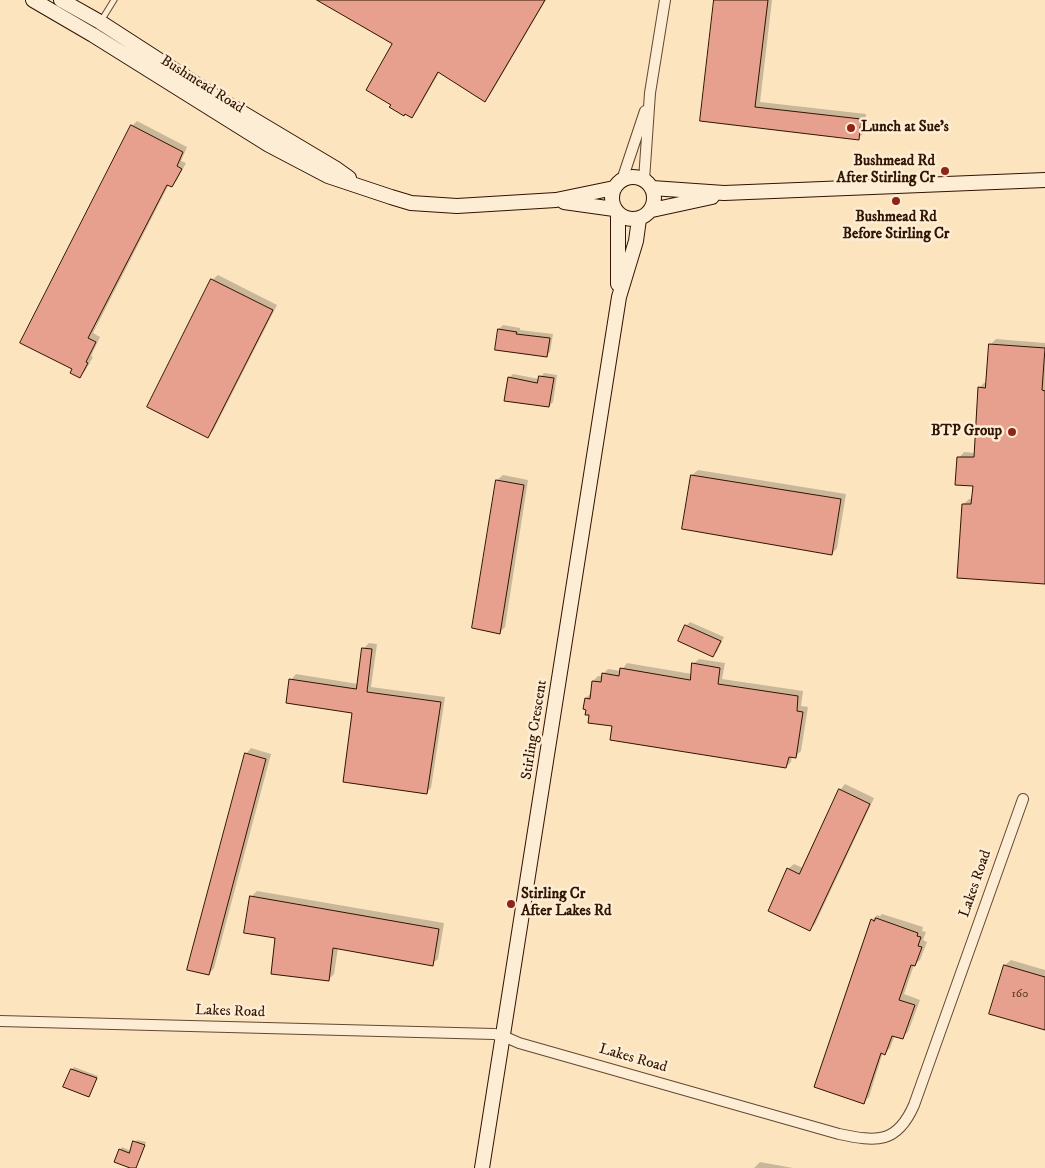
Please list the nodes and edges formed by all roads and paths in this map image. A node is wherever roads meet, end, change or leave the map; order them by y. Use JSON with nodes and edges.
{"nodes":[{"id":1,"x":32,"y":0,"type":"edge"},
{"id":2,"x":62,"y":0,"type":"edge"},
{"id":3,"x":114,"y":0,"type":"edge"},
{"id":4,"x":665,"y":0,"type":"edge"},
{"id":5,"x":100,"y":22,"type":"junction"},
{"id":6,"x":93,"y":35,"type":"junction"},
{"id":7,"x":650,"y":93,"type":"junction"},
{"id":8,"x":1045,"y":180,"type":"edge"},
{"id":9,"x":618,"y":184,"type":"junction"},
{"id":10,"x":648,"y":184,"type":"junction"},
{"id":11,"x":360,"y":186,"type":"junction"},
{"id":12,"x":724,"y":193,"type":"junction"},
{"id":13,"x":556,"y":200,"type":"junction"},
{"id":14,"x":652,"y":210,"type":"junction"},
{"id":15,"x":616,"y":211,"type":"junction"},
{"id":16,"x":639,"y":219,"type":"junction"},
{"id":17,"x":619,"y":297,"type":"junction"},
{"id":18,"x":1022,"y":799,"type":"dead end"},
{"id":19,"x":0,"y":1021,"type":"edge"},
{"id":20,"x":503,"y":1036,"type":"junction"},
{"id":21,"x":482,"y":1168,"type":"edge"}],
"edges":[{"from":1,"to":6,"type":"main road","name":"Bushmead Road"},
{"from":2,"to":5,"type":"main road","name":"Bushmead Road"},
{"from":3,"to":5,"type":"lane"},
{"from":4,"to":7,"type":"street"},
{"from":5,"to":6,"type":"lane"},
{"from":5,"to":11,"type":"main road","name":"Bushmead Road"},
{"from":6,"to":11,"type":"main road","name":"Bushmead Road"},
{"from":7,"to":9,"type":"street"},
{"from":7,"to":10,"type":"street"},
{"from":8,"to":12,"type":"main road","name":"Bushmead Road"},
{"from":9,"to":10,"type":"main road","name":"Bushmead Road"},
{"from":9,"to":13,"type":"main road","name":"Bushmead Road"},
{"from":9,"to":15,"type":"main road"},
{"from":10,"to":12,"type":"main road","name":"Bushmead Road"},
{"from":10,"to":14,"type":"main road"},
{"from":11,"to":13,"type":"main road","name":"Bushmead Road"},
{"from":12,"to":14,"type":"main road","name":"Bushmead Road"},
{"from":13,"to":15,"type":"main road","name":"Bushmead Road"},
{"from":14,"to":16,"type":"main road","name":"Bushmead Road"},
{"from":15,"to":16,"type":"main road","name":"Bushmead Road"},
{"from":15,"to":17,"type":"main road","name":"Stirling Crescent"},
{"from":16,"to":17,"type":"main road","name":"Stirling Crescent"},
{"from":17,"to":20,"type":"main road","name":"Stirling Crescent"},
{"from":18,"to":20,"type":"street","name":"Lakes Road"},
{"from":19,"to":20,"type":"street","name":"Lakes Road"},
{"from":20,"to":21,"type":"main road","name":"Stirling Crescent"}]}
